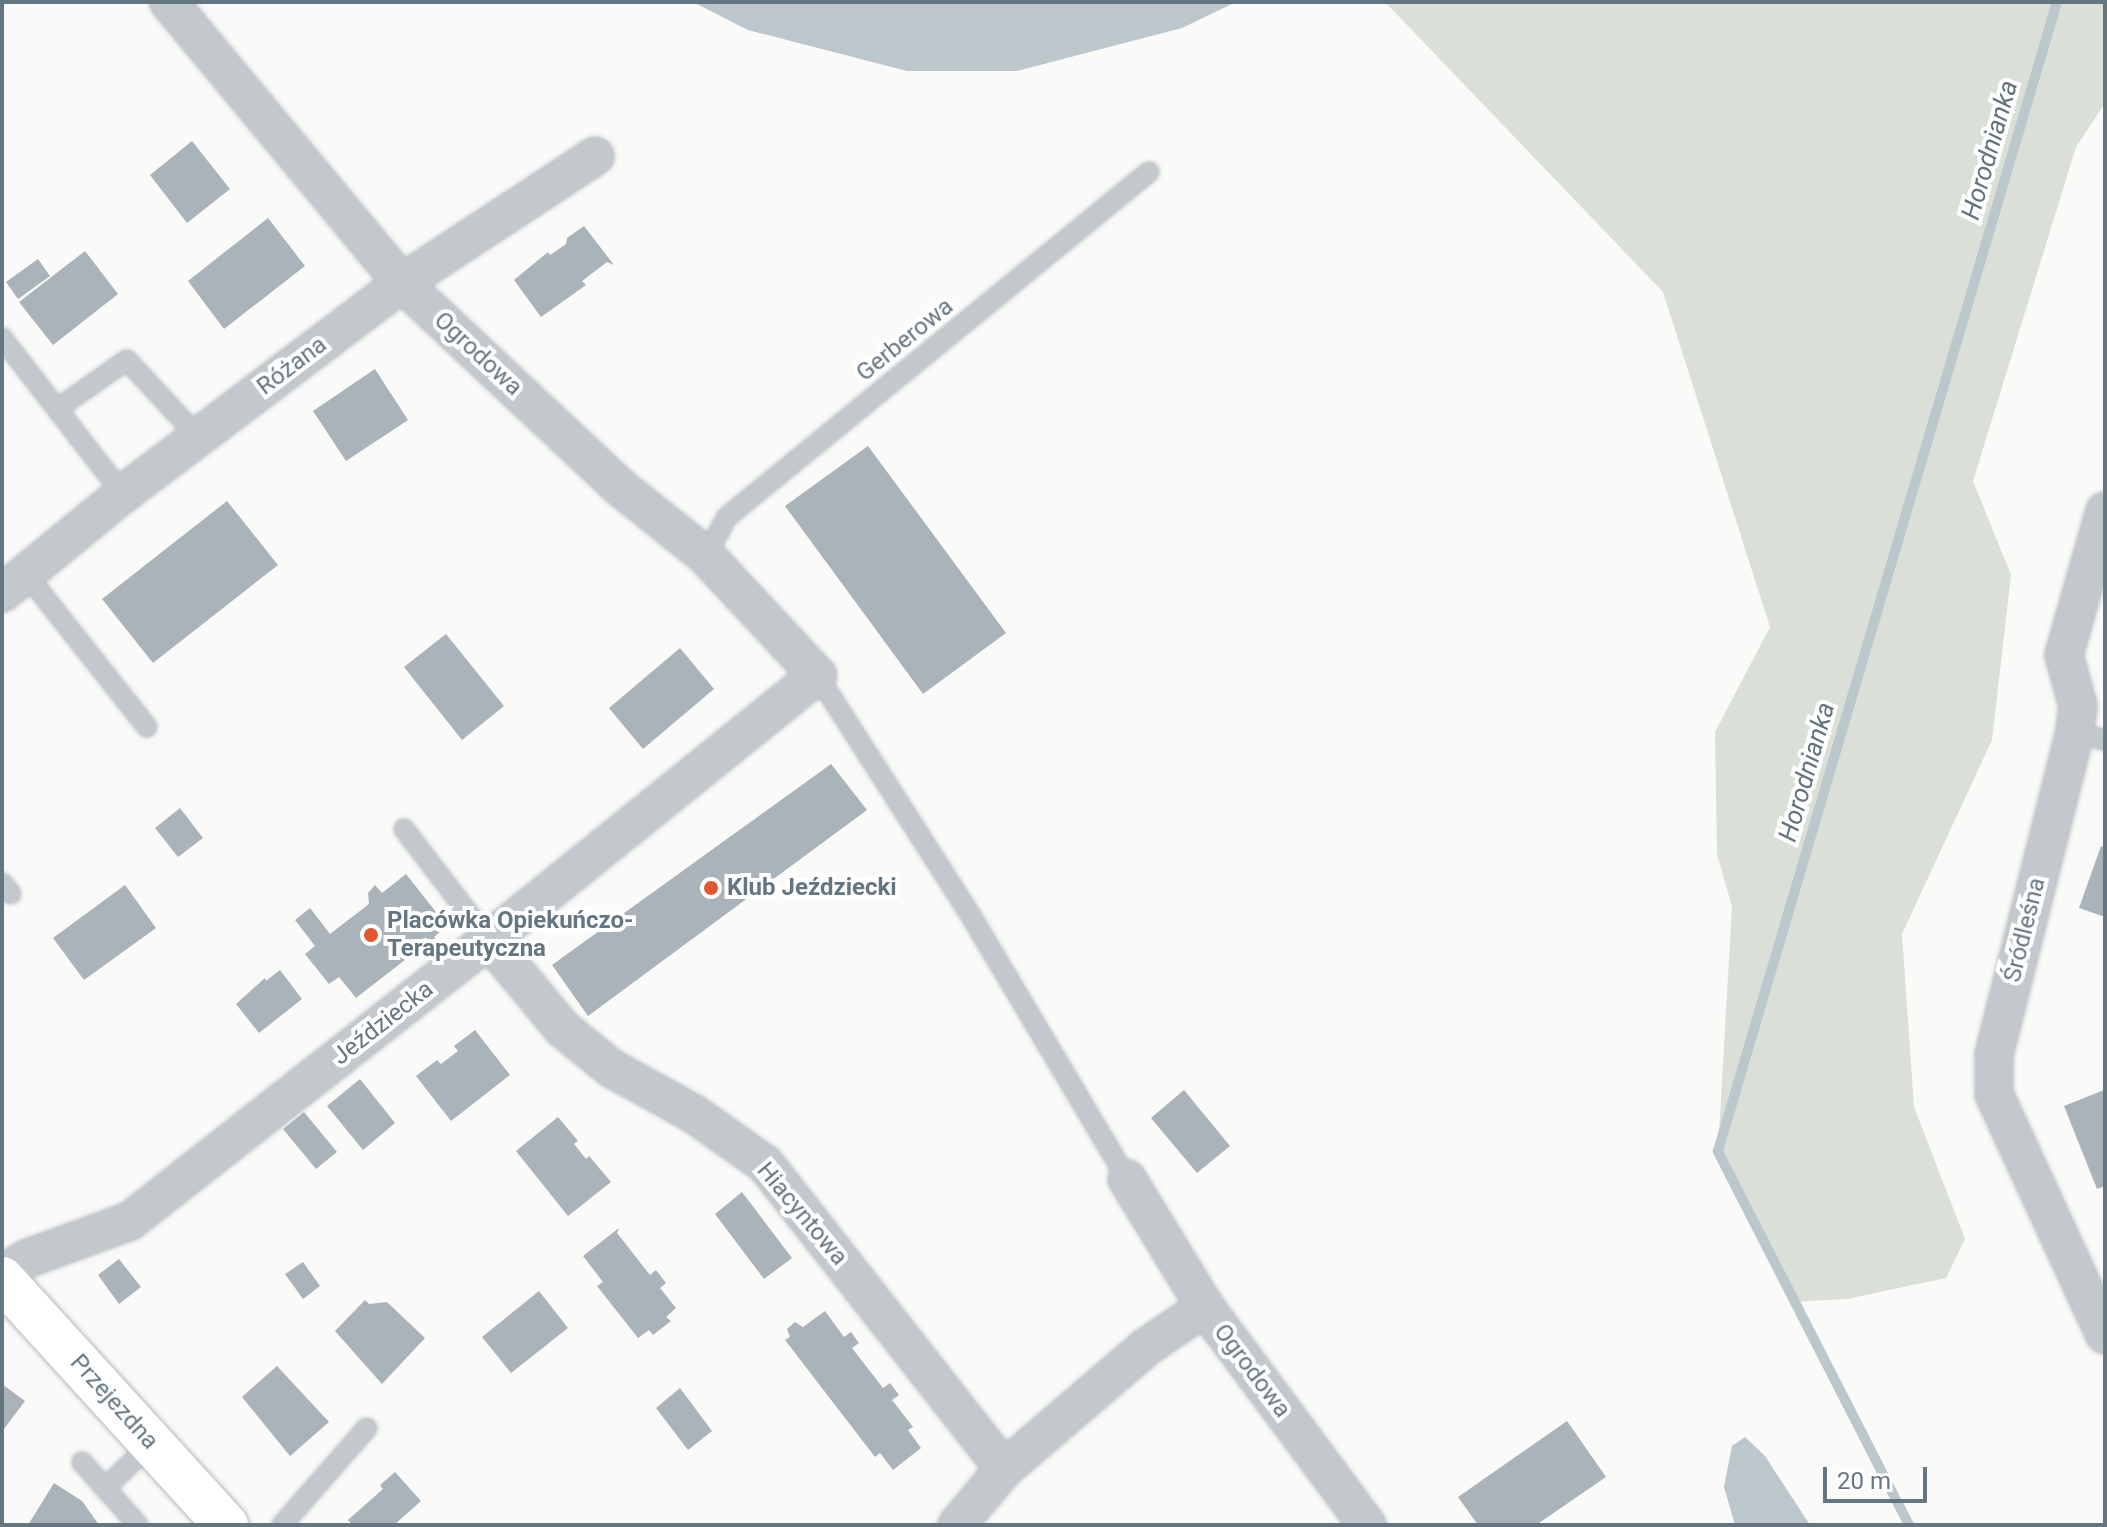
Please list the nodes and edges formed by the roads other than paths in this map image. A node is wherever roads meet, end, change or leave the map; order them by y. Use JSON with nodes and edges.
{"nodes":[{"id":1,"x":169,"y":2,"type":"edge"},
{"id":2,"x":595,"y":156,"type":"dead end"},
{"id":3,"x":1149,"y":172,"type":"dead end"},
{"id":4,"x":402,"y":283,"type":"junction"},
{"id":5,"x":2,"y":338,"type":"edge"},
{"id":6,"x":57,"y":409,"type":"junction"},
{"id":7,"x":198,"y":437,"type":"junction"},
{"id":8,"x":123,"y":494,"type":"junction"},
{"id":9,"x":2105,"y":511,"type":"edge"},
{"id":10,"x":706,"y":556,"type":"junction"},
{"id":11,"x":14,"y":584,"type":"edge"},
{"id":12,"x":817,"y":675,"type":"junction"},
{"id":13,"x":147,"y":727,"type":"dead end"},
{"id":14,"x":2090,"y":736,"type":"edge"},
{"id":15,"x":404,"y":829,"type":"dead end"},
{"id":16,"x":489,"y":940,"type":"junction"},
{"id":17,"x":1127,"y":1179,"type":"joint"},
{"id":18,"x":2,"y":1276,"type":"edge"},
{"id":19,"x":1205,"y":1307,"type":"junction"},
{"id":20,"x":2105,"y":1335,"type":"edge"},
{"id":21,"x":367,"y":1428,"type":"dead end"},
{"id":22,"x":152,"y":1443,"type":"junction"},
{"id":23,"x":82,"y":1462,"type":"dead end"},
{"id":24,"x":1004,"y":1469,"type":"junction"},
{"id":25,"x":105,"y":1488,"type":"junction"},
{"id":26,"x":138,"y":1525,"type":"edge"},
{"id":27,"x":226,"y":1525,"type":"edge"},
{"id":28,"x":282,"y":1525,"type":"edge"},
{"id":29,"x":957,"y":1525,"type":"edge"},
{"id":30,"x":1367,"y":1525,"type":"edge"}],
"edges":[{"from":1,"to":4,"type":"street","name":"Ogrodowa"},
{"from":2,"to":4,"type":"street","name":"Różana"},
{"from":3,"to":10,"type":"lane","name":"Gerberowa"},
{"from":4,"to":7,"type":"street","name":"Różana"},
{"from":4,"to":10,"type":"street","name":"Ogrodowa"},
{"from":5,"to":6,"type":"lane"},
{"from":6,"to":7,"type":"lane"},
{"from":6,"to":8,"type":"lane"},
{"from":7,"to":8,"type":"street","name":"Różana"},
{"from":8,"to":11,"type":"street","name":"Różana"},
{"from":9,"to":14,"type":"street","name":"Śródleśna"},
{"from":10,"to":12,"type":"street","name":"Ogrodowa"},
{"from":11,"to":13,"type":"lane"},
{"from":12,"to":16,"type":"street","name":"Jeździecka"},
{"from":12,"to":17,"type":"lane"},
{"from":14,"to":20,"type":"street","name":"Śródleśna"},
{"from":15,"to":16,"type":"lane"},
{"from":16,"to":18,"type":"street","name":"Jeździecka"},
{"from":16,"to":24,"type":"street","name":"Hiacyntowa"},
{"from":17,"to":19,"type":"street"},
{"from":18,"to":22,"type":"street","name":"Przejezdna"},
{"from":19,"to":24,"type":"street","name":"Ogrodowa"},
{"from":19,"to":30,"type":"street","name":"Ogrodowa"},
{"from":21,"to":28,"type":"lane"},
{"from":22,"to":25,"type":"lane"},
{"from":22,"to":27,"type":"street","name":"Przejezdna"},
{"from":23,"to":25,"type":"lane"},
{"from":24,"to":29,"type":"street","name":"Ogrodowa"},
{"from":25,"to":26,"type":"lane"}]}
